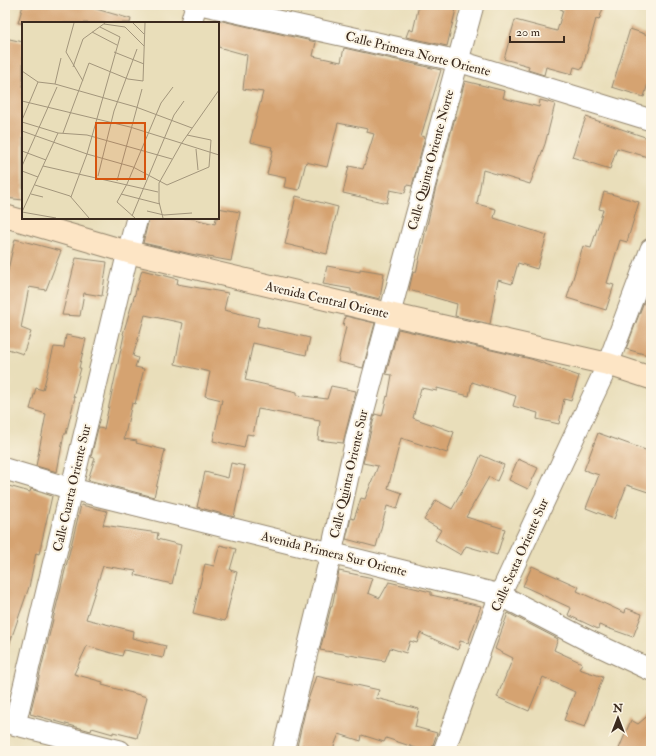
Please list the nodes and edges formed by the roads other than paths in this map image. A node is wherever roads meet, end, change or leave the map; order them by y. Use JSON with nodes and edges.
{"nodes":[{"id":1,"x":196,"y":5,"type":"edge"},
{"id":2,"x":205,"y":5,"type":"edge"},
{"id":3,"x":473,"y":5,"type":"edge"},
{"id":4,"x":191,"y":22,"type":"edge"},
{"id":5,"x":458,"y":61,"type":"junction"},
{"id":6,"x":651,"y":120,"type":"edge"},
{"id":7,"x":5,"y":216,"type":"edge"},
{"id":8,"x":137,"y":219,"type":"edge"},
{"id":9,"x":651,"y":249,"type":"edge"},
{"id":10,"x":128,"y":252,"type":"junction"},
{"id":11,"x":389,"y":314,"type":"junction"},
{"id":12,"x":608,"y":364,"type":"junction"},
{"id":13,"x":651,"y":378,"type":"edge"},
{"id":14,"x":5,"y":469,"type":"edge"},
{"id":15,"x":72,"y":489,"type":"junction"},
{"id":16,"x":331,"y":554,"type":"junction"},
{"id":17,"x":500,"y":595,"type":"junction"},
{"id":18,"x":651,"y":670,"type":"edge"},
{"id":19,"x":10,"y":723,"type":"edge"},
{"id":20,"x":120,"y":751,"type":"edge"},
{"id":21,"x":283,"y":751,"type":"edge"},
{"id":22,"x":444,"y":751,"type":"edge"}],
"edges":[{"from":1,"to":4,"type":"street"},
{"from":2,"to":5,"type":"street","name":"Calle Primera Norte Oriente"},
{"from":3,"to":5,"type":"street","name":"Calle Quinta Oriente Norte"},
{"from":5,"to":6,"type":"street","name":"Calle Primera Norte Oriente"},
{"from":5,"to":11,"type":"street","name":"Calle Quinta Oriente Norte"},
{"from":7,"to":10,"type":"street","name":"Avenida Central Oriente"},
{"from":8,"to":10,"type":"street","name":"Calle Cuarta Oriente Sur"},
{"from":9,"to":12,"type":"street","name":"Calle Sexta Oriente Sur"},
{"from":10,"to":11,"type":"street","name":"Avenida Central Oriente"},
{"from":10,"to":15,"type":"street","name":"Calle Cuarta Oriente Sur"},
{"from":11,"to":12,"type":"street","name":"Avenida Central Oriente"},
{"from":11,"to":16,"type":"street","name":"Calle Quinta Oriente Sur"},
{"from":12,"to":13,"type":"street","name":"Avenida Central Oriente"},
{"from":12,"to":17,"type":"street","name":"Calle Sexta Oriente Sur"},
{"from":14,"to":15,"type":"street","name":"Avenida Primera Sur Oriente"},
{"from":15,"to":16,"type":"street","name":"Avenida Primera Sur Oriente"},
{"from":15,"to":19,"type":"street","name":"Calle Cuarta Oriente Sur"},
{"from":16,"to":17,"type":"street","name":"Avenida Primera Sur Oriente"},
{"from":16,"to":21,"type":"street","name":"Calle Quinta Oriente Sur"},
{"from":17,"to":18,"type":"street","name":"Avenida Primera Sur Oriente"},
{"from":17,"to":22,"type":"street","name":"Calle Sexta Oriente Sur"},
{"from":19,"to":20,"type":"street"}]}
